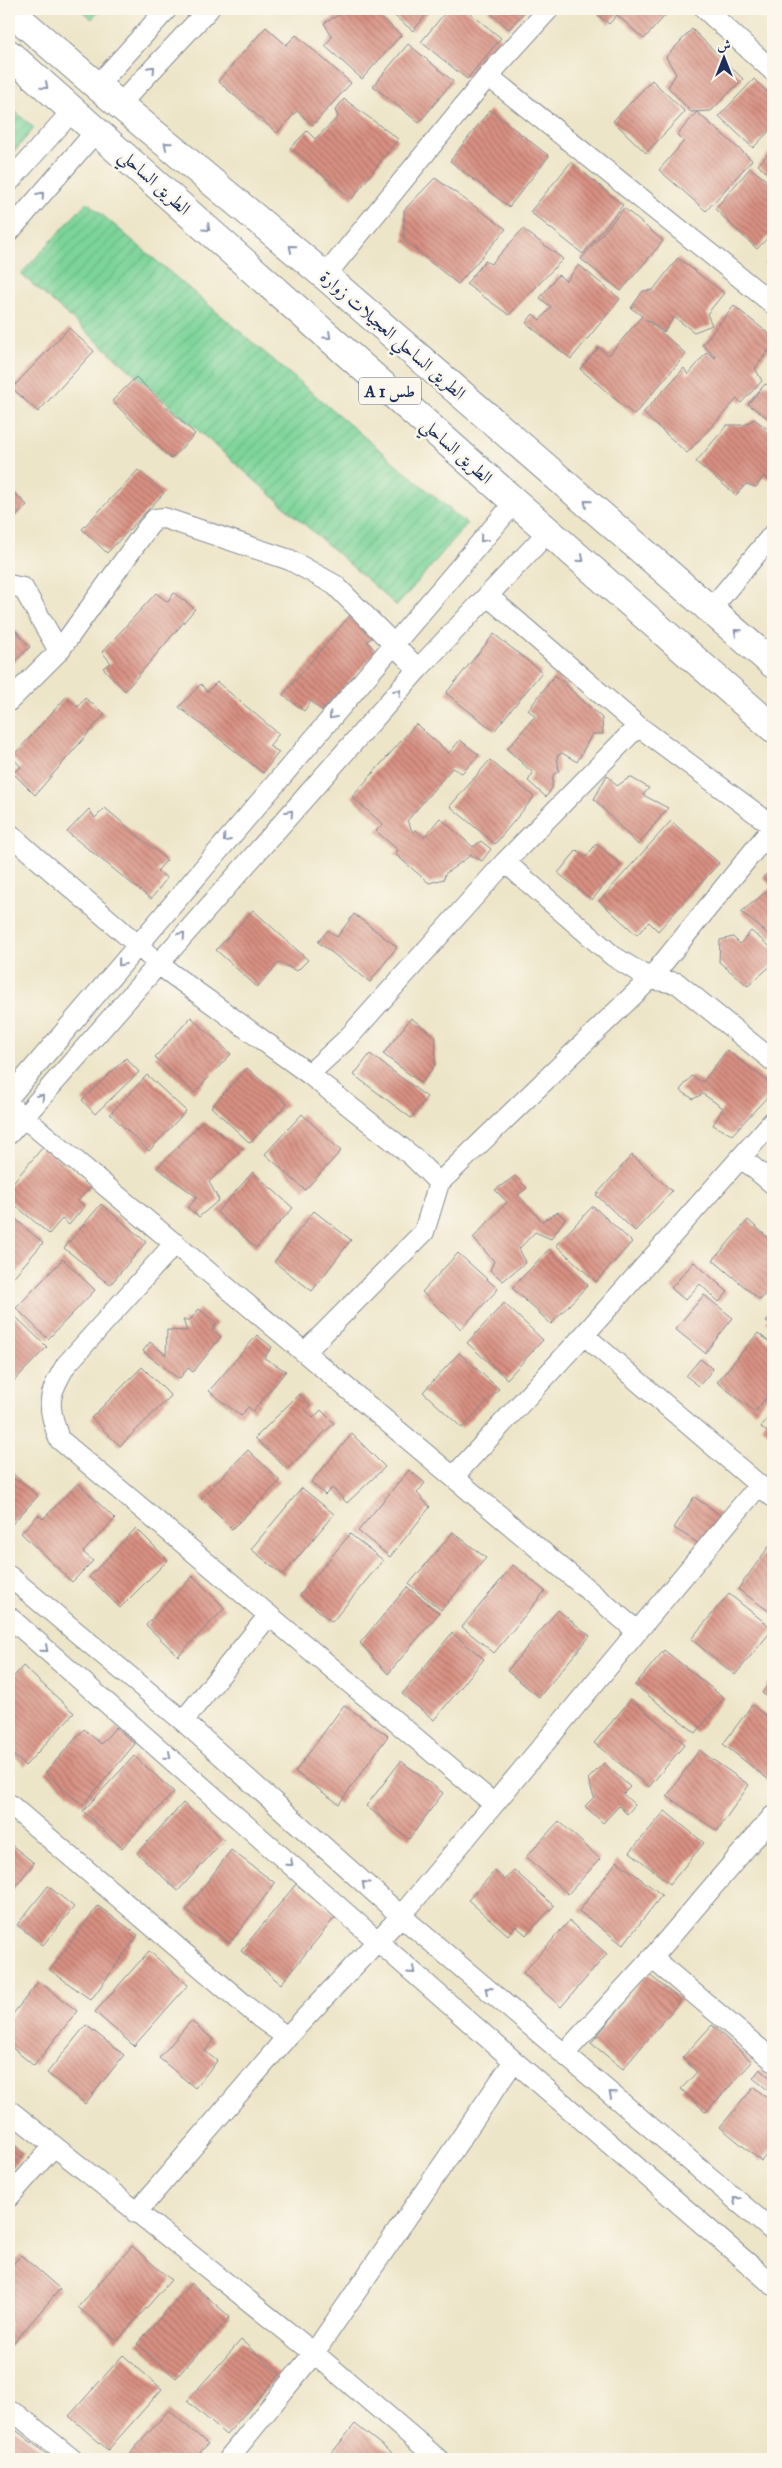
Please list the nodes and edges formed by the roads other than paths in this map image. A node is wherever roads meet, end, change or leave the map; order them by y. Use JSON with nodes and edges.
{"nodes":[{"id":1,"x":167,"y":9,"type":"edge"},
{"id":2,"x":209,"y":9,"type":"edge"},
{"id":3,"x":549,"y":9,"type":"edge"},
{"id":4,"x":705,"y":9,"type":"edge"},
{"id":5,"x":9,"y":10,"type":"edge"},
{"id":6,"x":9,"y":54,"type":"edge"},
{"id":7,"x":773,"y":71,"type":"edge"},
{"id":8,"x":488,"y":76,"type":"junction"},
{"id":9,"x":96,"y":86,"type":"junction"},
{"id":10,"x":119,"y":105,"type":"junction"},
{"id":11,"x":73,"y":110,"type":"junction"},
{"id":12,"x":97,"y":130,"type":"junction"},
{"id":13,"x":9,"y":182,"type":"edge"},
{"id":14,"x":9,"y":232,"type":"edge"},
{"id":15,"x":325,"y":276,"type":"junction"},
{"id":16,"x":773,"y":304,"type":"edge"},
{"id":17,"x":515,"y":502,"type":"junction"},
{"id":18,"x":549,"y":531,"type":"junction"},
{"id":19,"x":773,"y":534,"type":"edge"},
{"id":20,"x":9,"y":584,"type":"edge"},
{"id":21,"x":488,"y":596,"type":"junction"},
{"id":22,"x":711,"y":610,"type":"junction"},
{"id":23,"x":394,"y":644,"type":"junction"},
{"id":24,"x":59,"y":651,"type":"junction"},
{"id":25,"x":773,"y":664,"type":"edge"},
{"id":26,"x":418,"y":669,"type":"junction"},
{"id":27,"x":9,"y":700,"type":"edge"},
{"id":28,"x":638,"y":726,"type":"junction"},
{"id":29,"x":773,"y":728,"type":"edge"},
{"id":30,"x":773,"y":827,"type":"edge"},
{"id":31,"x":9,"y":833,"type":"edge"},
{"id":32,"x":505,"y":862,"type":"junction"},
{"id":33,"x":200,"y":870,"type":"junction"},
{"id":34,"x":222,"y":890,"type":"junction"},
{"id":35,"x":137,"y":944,"type":"junction"},
{"id":36,"x":158,"y":964,"type":"junction"},
{"id":37,"x":650,"y":979,"type":"junction"},
{"id":38,"x":773,"y":1062,"type":"edge"},
{"id":39,"x":309,"y":1074,"type":"junction"},
{"id":40,"x":9,"y":1096,"type":"edge"},
{"id":41,"x":16,"y":1111,"type":"edge"},
{"id":42,"x":773,"y":1122,"type":"edge"},
{"id":43,"x":9,"y":1134,"type":"edge"},
{"id":44,"x":742,"y":1158,"type":"junction"},
{"id":45,"x":438,"y":1183,"type":"junction"},
{"id":46,"x":773,"y":1184,"type":"edge"},
{"id":47,"x":175,"y":1244,"type":"junction"},
{"id":48,"x":584,"y":1335,"type":"junction"},
{"id":49,"x":305,"y":1352,"type":"junction"},
{"id":50,"x":453,"y":1477,"type":"junction"},
{"id":51,"x":766,"y":1492,"type":"edge"},
{"id":52,"x":9,"y":1576,"type":"edge"},
{"id":53,"x":269,"y":1616,"type":"junction"},
{"id":54,"x":9,"y":1617,"type":"edge"},
{"id":55,"x":637,"y":1631,"type":"junction"},
{"id":56,"x":183,"y":1721,"type":"junction"},
{"id":57,"x":9,"y":1804,"type":"edge"},
{"id":58,"x":494,"y":1804,"type":"junction"},
{"id":59,"x":773,"y":1816,"type":"edge"},
{"id":60,"x":401,"y":1916,"type":"junction"},
{"id":61,"x":377,"y":1940,"type":"junction"},
{"id":62,"x":652,"y":1958,"type":"junction"},
{"id":63,"x":287,"y":2037,"type":"junction"},
{"id":64,"x":564,"y":2054,"type":"junction"},
{"id":65,"x":773,"y":2060,"type":"edge"},
{"id":66,"x":514,"y":2061,"type":"junction"},
{"id":67,"x":9,"y":2110,"type":"edge"},
{"id":68,"x":54,"y":2146,"type":"junction"},
{"id":69,"x":9,"y":2197,"type":"edge"},
{"id":70,"x":136,"y":2213,"type":"junction"},
{"id":71,"x":773,"y":2231,"type":"edge"},
{"id":72,"x":773,"y":2285,"type":"edge"},
{"id":73,"x":314,"y":2353,"type":"junction"},
{"id":74,"x":9,"y":2412,"type":"edge"},
{"id":75,"x":72,"y":2459,"type":"edge"},
{"id":76,"x":228,"y":2459,"type":"edge"},
{"id":77,"x":438,"y":2459,"type":"edge"}],
"edges":[{"from":1,"to":9,"type":"street"},
{"from":10,"to":2,"type":"street","one_way":true},
{"from":3,"to":8,"type":"street"},
{"from":4,"to":7,"type":"street"},
{"from":5,"to":9,"type":"highway","name":"الطريق الساحلي العجيلات زوارة","number":"A 1 طس"},
{"from":6,"to":11,"type":"highway","name":"الطريق الساحلي","number":"A 1 طس","one_way":true},
{"from":8,"to":15,"type":"street"},
{"from":8,"to":16,"type":"street"},
{"from":9,"to":10,"type":"highway","name":"الطريق الساحلي العجيلات زوارة","number":"A 1 طس"},
{"from":15,"to":10,"type":"highway","name":"الطريق الساحلي العجيلات زوارة","number":"A 1 طس","one_way":true},
{"from":11,"to":12,"type":"highway","name":"الطريق الساحلي","number":"A 1 طس"},
{"from":11,"to":13,"type":"street"},
{"from":14,"to":12,"type":"street","one_way":true},
{"from":12,"to":17,"type":"highway","name":"الطريق الساحلي","number":"A 1 طس","one_way":true},
{"from":22,"to":15,"type":"highway","name":"الطريق الساحلي العجيلات زوارة","number":"A 1 طس","one_way":true},
{"from":17,"to":18,"type":"highway","name":"الطريق الساحلي","number":"A 1 طس"},
{"from":17,"to":23,"type":"street","one_way":true},
{"from":18,"to":21,"type":"street"},
{"from":18,"to":29,"type":"highway","name":"الطريق الساحلي","number":"A 1 طس","one_way":true},
{"from":19,"to":22,"type":"street"},
{"from":20,"to":24,"type":"street"},
{"from":21,"to":26,"type":"street"},
{"from":21,"to":28,"type":"street"},
{"from":25,"to":22,"type":"highway","name":"الطريق الساحلي العجيلات زوارة","number":"A 1 طس","one_way":true},
{"from":23,"to":24,"type":"street"},
{"from":23,"to":26,"type":"street"},
{"from":23,"to":33,"type":"street","one_way":true},
{"from":24,"to":27,"type":"street"},
{"from":34,"to":26,"type":"street","one_way":true},
{"from":28,"to":30,"type":"street"},
{"from":28,"to":32,"type":"street"},
{"from":30,"to":37,"type":"street"},
{"from":31,"to":35,"type":"street"},
{"from":32,"to":37,"type":"street"},
{"from":32,"to":39,"type":"street"},
{"from":33,"to":34,"type":"street"},
{"from":33,"to":35,"type":"street"},
{"from":36,"to":34,"type":"street","one_way":true},
{"from":35,"to":36,"type":"street"},
{"from":35,"to":40,"type":"street","one_way":true},
{"from":36,"to":39,"type":"street"},
{"from":41,"to":36,"type":"street","one_way":true},
{"from":37,"to":38,"type":"street"},
{"from":37,"to":45,"type":"street"},
{"from":39,"to":45,"type":"street"},
{"from":41,"to":43,"type":"street"},
{"from":41,"to":47,"type":"street"},
{"from":42,"to":44,"type":"street"},
{"from":44,"to":46,"type":"street"},
{"from":44,"to":48,"type":"street"},
{"from":45,"to":49,"type":"street"},
{"from":47,"to":49,"type":"street"},
{"from":47,"to":53,"type":"street"},
{"from":48,"to":50,"type":"street"},
{"from":48,"to":51,"type":"street"},
{"from":49,"to":50,"type":"street"},
{"from":50,"to":55,"type":"street"},
{"from":51,"to":55,"type":"street"},
{"from":52,"to":56,"type":"street"},
{"from":53,"to":56,"type":"street"},
{"from":53,"to":58,"type":"street"},
{"from":54,"to":61,"type":"street","one_way":true},
{"from":55,"to":58,"type":"street"},
{"from":60,"to":56,"type":"street","one_way":true},
{"from":57,"to":63,"type":"street"},
{"from":58,"to":60,"type":"street"},
{"from":59,"to":62,"type":"street"},
{"from":60,"to":61,"type":"street"},
{"from":64,"to":60,"type":"street","one_way":true},
{"from":61,"to":63,"type":"street"},
{"from":61,"to":66,"type":"street","one_way":true},
{"from":62,"to":64,"type":"street"},
{"from":62,"to":65,"type":"street"},
{"from":63,"to":70,"type":"street"},
{"from":71,"to":64,"type":"street","one_way":true},
{"from":66,"to":72,"type":"street"},
{"from":66,"to":73,"type":"street"},
{"from":67,"to":68,"type":"street"},
{"from":68,"to":69,"type":"street"},
{"from":68,"to":70,"type":"street"},
{"from":70,"to":73,"type":"street"},
{"from":73,"to":76,"type":"street"},
{"from":73,"to":77,"type":"street"},
{"from":74,"to":75,"type":"street"}]}
